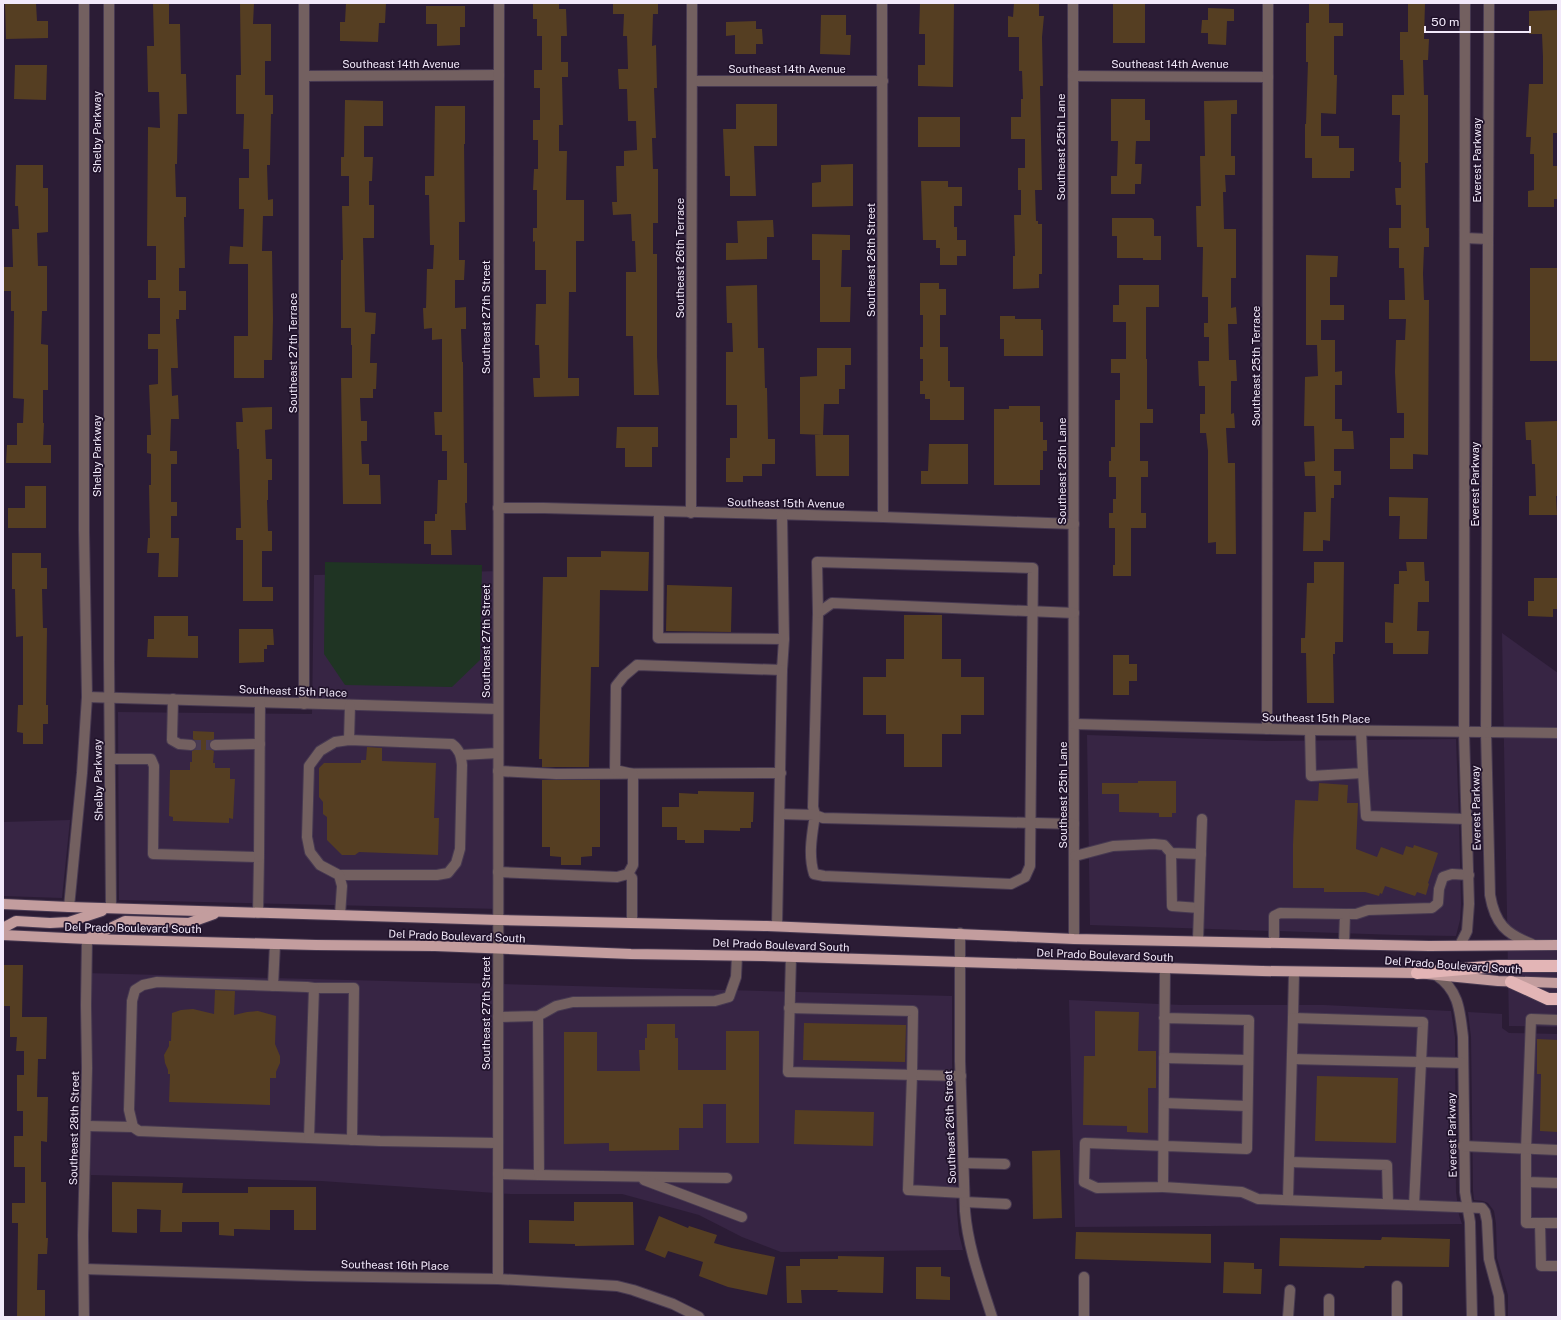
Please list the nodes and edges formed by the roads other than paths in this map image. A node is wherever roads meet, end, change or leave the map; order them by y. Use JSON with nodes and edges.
{"nodes":[{"id":1,"x":84,"y":3,"type":"edge"},
{"id":2,"x":108,"y":3,"type":"edge"},
{"id":3,"x":304,"y":3,"type":"edge"},
{"id":4,"x":499,"y":3,"type":"edge"},
{"id":5,"x":692,"y":3,"type":"edge"},
{"id":6,"x":882,"y":3,"type":"edge"},
{"id":7,"x":1073,"y":3,"type":"edge"},
{"id":8,"x":1268,"y":3,"type":"edge"},
{"id":9,"x":1465,"y":3,"type":"edge"},
{"id":10,"x":1489,"y":3,"type":"edge"},
{"id":11,"x":304,"y":76,"type":"junction"},
{"id":12,"x":499,"y":76,"type":"junction"},
{"id":13,"x":1073,"y":76,"type":"junction"},
{"id":14,"x":1268,"y":77,"type":"junction"},
{"id":15,"x":692,"y":81,"type":"junction"},
{"id":16,"x":882,"y":81,"type":"junction"},
{"id":17,"x":1465,"y":238,"type":"junction"},
{"id":18,"x":1488,"y":239,"type":"junction"},
{"id":19,"x":498,"y":508,"type":"junction"},
{"id":20,"x":659,"y":512,"type":"junction"},
{"id":21,"x":691,"y":513,"type":"junction"},
{"id":22,"x":782,"y":515,"type":"junction"},
{"id":23,"x":884,"y":517,"type":"junction"},
{"id":24,"x":1074,"y":524,"type":"junction"},
{"id":25,"x":1032,"y":611,"type":"junction"},
{"id":26,"x":818,"y":613,"type":"junction"},
{"id":27,"x":1074,"y":613,"type":"junction"},
{"id":28,"x":784,"y":639,"type":"junction"},
{"id":29,"x":782,"y":670,"type":"junction"},
{"id":30,"x":87,"y":697,"type":"junction"},
{"id":31,"x":109,"y":698,"type":"junction"},
{"id":32,"x":173,"y":699,"type":"junction"},
{"id":33,"x":260,"y":702,"type":"junction"},
{"id":34,"x":304,"y":704,"type":"junction"},
{"id":35,"x":350,"y":705,"type":"junction"},
{"id":36,"x":498,"y":709,"type":"junction"},
{"id":37,"x":1074,"y":724,"type":"junction"},
{"id":38,"x":1267,"y":729,"type":"junction"},
{"id":39,"x":1310,"y":730,"type":"junction"},
{"id":40,"x":1361,"y":731,"type":"junction"},
{"id":41,"x":1464,"y":732,"type":"junction"},
{"id":42,"x":1486,"y":732,"type":"junction"},
{"id":43,"x":1558,"y":733,"type":"edge"},
{"id":44,"x":349,"y":740,"type":"junction"},
{"id":45,"x":260,"y":744,"type":"junction"},
{"id":46,"x":191,"y":745,"type":"tunnel mouth"},
{"id":47,"x":215,"y":745,"type":"tunnel mouth"},
{"id":48,"x":498,"y":753,"type":"junction"},
{"id":49,"x":461,"y":755,"type":"junction"},
{"id":50,"x":110,"y":759,"type":"junction"},
{"id":51,"x":498,"y":771,"type":"junction"},
{"id":52,"x":781,"y":772,"type":"junction"},
{"id":53,"x":1363,"y":773,"type":"junction"},
{"id":54,"x":633,"y":774,"type":"junction"},
{"id":55,"x":780,"y":814,"type":"junction"},
{"id":56,"x":815,"y":815,"type":"junction"},
{"id":57,"x":1202,"y":819,"type":"dead end"},
{"id":58,"x":1467,"y":819,"type":"junction"},
{"id":59,"x":1030,"y":823,"type":"junction"},
{"id":60,"x":1074,"y":824,"type":"junction"},
{"id":61,"x":1171,"y":852,"type":"junction"},
{"id":62,"x":1201,"y":854,"type":"junction"},
{"id":63,"x":259,"y":856,"type":"junction"},
{"id":64,"x":1075,"y":856,"type":"junction"},
{"id":65,"x":498,"y":872,"type":"junction"},
{"id":66,"x":628,"y":874,"type":"junction"},
{"id":67,"x":339,"y":875,"type":"junction"},
{"id":68,"x":1469,"y":875,"type":"junction"},
{"id":69,"x":3,"y":904,"type":"edge"},
{"id":70,"x":69,"y":907,"type":"junction"},
{"id":71,"x":111,"y":908,"type":"junction"},
{"id":72,"x":1199,"y":908,"type":"junction"},
{"id":73,"x":219,"y":912,"type":"junction"},
{"id":74,"x":258,"y":912,"type":"junction"},
{"id":75,"x":1345,"y":914,"type":"junction"},
{"id":76,"x":340,"y":915,"type":"junction"},
{"id":77,"x":498,"y":920,"type":"junction"},
{"id":78,"x":632,"y":923,"type":"junction"},
{"id":79,"x":777,"y":926,"type":"junction"},
{"id":80,"x":3,"y":928,"type":"edge"},
{"id":81,"x":960,"y":933,"type":"junction"},
{"id":82,"x":3,"y":935,"type":"edge"},
{"id":83,"x":87,"y":939,"type":"junction"},
{"id":84,"x":1074,"y":939,"type":"junction"},
{"id":85,"x":1198,"y":940,"type":"junction"},
{"id":86,"x":1274,"y":942,"type":"junction"},
{"id":87,"x":275,"y":944,"type":"junction"},
{"id":88,"x":1344,"y":944,"type":"junction"},
{"id":89,"x":1532,"y":944,"type":"junction"},
{"id":90,"x":1460,"y":945,"type":"junction"},
{"id":91,"x":1558,"y":945,"type":"edge"},
{"id":92,"x":498,"y":948,"type":"junction"},
{"id":93,"x":737,"y":956,"type":"junction"},
{"id":94,"x":790,"y":957,"type":"junction"},
{"id":95,"x":960,"y":963,"type":"junction"},
{"id":96,"x":1558,"y":966,"type":"edge"},
{"id":97,"x":1165,"y":969,"type":"junction"},
{"id":98,"x":1294,"y":972,"type":"junction"},
{"id":99,"x":1416,"y":973,"type":"junction"},
{"id":100,"x":1436,"y":975,"type":"junction"},
{"id":101,"x":1511,"y":982,"type":"junction"},
{"id":102,"x":1558,"y":983,"type":"edge"},
{"id":103,"x":273,"y":986,"type":"junction"},
{"id":104,"x":314,"y":988,"type":"junction"},
{"id":105,"x":1558,"y":999,"type":"edge"},
{"id":106,"x":789,"y":1008,"type":"junction"},
{"id":107,"x":538,"y":1016,"type":"junction"},
{"id":108,"x":498,"y":1017,"type":"junction"},
{"id":109,"x":1164,"y":1018,"type":"junction"},
{"id":110,"x":1293,"y":1018,"type":"junction"},
{"id":111,"x":1558,"y":1020,"type":"edge"},
{"id":112,"x":1164,"y":1058,"type":"junction"},
{"id":113,"x":1292,"y":1059,"type":"junction"},
{"id":114,"x":1248,"y":1060,"type":"junction"},
{"id":115,"x":1421,"y":1062,"type":"junction"},
{"id":116,"x":1463,"y":1064,"type":"junction"},
{"id":117,"x":912,"y":1075,"type":"junction"},
{"id":118,"x":961,"y":1076,"type":"junction"},
{"id":119,"x":1164,"y":1103,"type":"junction"},
{"id":120,"x":1248,"y":1106,"type":"junction"},
{"id":121,"x":87,"y":1126,"type":"junction"},
{"id":122,"x":132,"y":1128,"type":"junction"},
{"id":123,"x":309,"y":1138,"type":"junction"},
{"id":124,"x":352,"y":1140,"type":"junction"},
{"id":125,"x":498,"y":1143,"type":"junction"},
{"id":126,"x":1163,"y":1146,"type":"junction"},
{"id":127,"x":1463,"y":1146,"type":"junction"},
{"id":128,"x":1526,"y":1149,"type":"junction"},
{"id":129,"x":1558,"y":1150,"type":"edge"},
{"id":130,"x":964,"y":1162,"type":"junction"},
{"id":131,"x":1289,"y":1162,"type":"junction"},
{"id":132,"x":1005,"y":1164,"type":"dead end"},
{"id":133,"x":498,"y":1174,"type":"junction"},
{"id":134,"x":539,"y":1175,"type":"junction"},
{"id":135,"x":637,"y":1177,"type":"junction"},
{"id":136,"x":727,"y":1178,"type":"dead end"},
{"id":137,"x":1526,"y":1182,"type":"junction"},
{"id":138,"x":1558,"y":1183,"type":"edge"},
{"id":139,"x":1163,"y":1187,"type":"junction"},
{"id":140,"x":965,"y":1198,"type":"junction"},
{"id":141,"x":1288,"y":1200,"type":"junction"},
{"id":142,"x":1006,"y":1204,"type":"dead end"},
{"id":143,"x":1388,"y":1204,"type":"junction"},
{"id":144,"x":1414,"y":1205,"type":"junction"},
{"id":145,"x":1466,"y":1207,"type":"junction"},
{"id":146,"x":742,"y":1217,"type":"dead end"},
{"id":147,"x":1540,"y":1223,"type":"junction"},
{"id":148,"x":1558,"y":1223,"type":"edge"},
{"id":149,"x":1558,"y":1266,"type":"edge"},
{"id":150,"x":84,"y":1269,"type":"junction"},
{"id":151,"x":1084,"y":1277,"type":"dead end"},
{"id":152,"x":498,"y":1279,"type":"junction"},
{"id":153,"x":1397,"y":1286,"type":"dead end"},
{"id":154,"x":1290,"y":1290,"type":"dead end"},
{"id":155,"x":1329,"y":1299,"type":"dead end"},
{"id":156,"x":84,"y":1317,"type":"edge"},
{"id":157,"x":698,"y":1317,"type":"edge"},
{"id":158,"x":993,"y":1317,"type":"edge"},
{"id":159,"x":1084,"y":1317,"type":"edge"},
{"id":160,"x":1288,"y":1317,"type":"edge"},
{"id":161,"x":1329,"y":1317,"type":"edge"},
{"id":162,"x":1397,"y":1317,"type":"edge"},
{"id":163,"x":1472,"y":1317,"type":"edge"},
{"id":164,"x":1500,"y":1317,"type":"edge"}],
"edges":[{"from":1,"to":30,"type":"street","name":"Shelby Parkway"},
{"from":2,"to":31,"type":"street","name":"Shelby Parkway"},
{"from":3,"to":11,"type":"street","name":"Southeast 27th Terrace"},
{"from":4,"to":12,"type":"street","name":"Southeast 27th Street"},
{"from":5,"to":15,"type":"street","name":"Southeast 26th Terrace"},
{"from":6,"to":16,"type":"street","name":"Southeast 26th Street"},
{"from":7,"to":13,"type":"street","name":"Southeast 25th Lane"},
{"from":8,"to":14,"type":"street","name":"Southeast 25th Terrace"},
{"from":9,"to":17,"type":"street","name":"Everest Parkway"},
{"from":10,"to":18,"type":"street","name":"Everest Parkway"},
{"from":11,"to":12,"type":"street","name":"Southeast 14th Avenue"},
{"from":11,"to":34,"type":"street","name":"Southeast 27th Terrace"},
{"from":12,"to":19,"type":"street","name":"Southeast 27th Street"},
{"from":13,"to":14,"type":"street","name":"Southeast 14th Avenue"},
{"from":13,"to":24,"type":"street","name":"Southeast 25th Lane"},
{"from":14,"to":38,"type":"street","name":"Southeast 25th Terrace"},
{"from":15,"to":16,"type":"street","name":"Southeast 14th Avenue"},
{"from":15,"to":21,"type":"street","name":"Southeast 26th Terrace"},
{"from":16,"to":23,"type":"street","name":"Southeast 26th Street"},
{"from":17,"to":18,"type":"street"},
{"from":17,"to":41,"type":"street","name":"Everest Parkway"},
{"from":18,"to":42,"type":"street","name":"Everest Parkway"},
{"from":19,"to":20,"type":"street","name":"Southeast 15th Avenue"},
{"from":19,"to":36,"type":"street","name":"Southeast 27th Street"},
{"from":20,"to":21,"type":"street","name":"Southeast 15th Avenue"},
{"from":20,"to":28,"type":"street"},
{"from":21,"to":22,"type":"street","name":"Southeast 15th Avenue"},
{"from":22,"to":23,"type":"street","name":"Southeast 15th Avenue"},
{"from":22,"to":28,"type":"street"},
{"from":23,"to":24,"type":"street","name":"Southeast 15th Avenue"},
{"from":24,"to":27,"type":"street","name":"Southeast 25th Lane"},
{"from":25,"to":26,"type":"street"},
{"from":25,"to":26,"type":"street"},
{"from":25,"to":27,"type":"street"},
{"from":25,"to":59,"type":"street"},
{"from":26,"to":56,"type":"street"},
{"from":27,"to":37,"type":"street","name":"Southeast 25th Lane"},
{"from":28,"to":29,"type":"street"},
{"from":29,"to":52,"type":"street"},
{"from":29,"to":54,"type":"street"},
{"from":30,"to":31,"type":"street","name":"Southeast 15th Place"},
{"from":30,"to":70,"type":"street","name":"Shelby Parkway"},
{"from":31,"to":32,"type":"street","name":"Southeast 15th Place"},
{"from":31,"to":50,"type":"street","name":"Shelby Parkway"},
{"from":32,"to":33,"type":"street","name":"Southeast 15th Place"},
{"from":32,"to":46,"type":"street"},
{"from":33,"to":34,"type":"street","name":"Southeast 15th Place"},
{"from":33,"to":45,"type":"street"},
{"from":34,"to":35,"type":"street","name":"Southeast 15th Place"},
{"from":35,"to":36,"type":"street","name":"Southeast 15th Place"},
{"from":35,"to":44,"type":"street"},
{"from":36,"to":48,"type":"street","name":"Southeast 27th Street"},
{"from":37,"to":38,"type":"street","name":"Southeast 15th Place"},
{"from":37,"to":60,"type":"street","name":"Southeast 25th Lane"},
{"from":38,"to":39,"type":"street","name":"Southeast 15th Place"},
{"from":39,"to":40,"type":"street","name":"Southeast 15th Place"},
{"from":39,"to":53,"type":"street"},
{"from":40,"to":41,"type":"street","name":"Southeast 15th Place"},
{"from":40,"to":53,"type":"street"},
{"from":41,"to":42,"type":"street","name":"Southeast 15th Place"},
{"from":41,"to":58,"type":"street","name":"Everest Parkway"},
{"from":42,"to":43,"type":"street","name":"Southeast 15th Place"},
{"from":42,"to":89,"type":"street","name":"Everest Parkway"},
{"from":44,"to":49,"type":"street"},
{"from":44,"to":67,"type":"street"},
{"from":45,"to":47,"type":"street"},
{"from":45,"to":63,"type":"street"},
{"from":48,"to":49,"type":"street"},
{"from":48,"to":51,"type":"street","name":"Southeast 27th Street"},
{"from":49,"to":67,"type":"street"},
{"from":50,"to":63,"type":"street"},
{"from":50,"to":71,"type":"street","name":"Shelby Parkway"},
{"from":51,"to":54,"type":"street"},
{"from":51,"to":65,"type":"street","name":"Southeast 27th Street"},
{"from":52,"to":54,"type":"street"},
{"from":52,"to":55,"type":"street"},
{"from":53,"to":58,"type":"street"},
{"from":54,"to":66,"type":"street"},
{"from":55,"to":56,"type":"street"},
{"from":55,"to":79,"type":"street"},
{"from":56,"to":59,"type":"street"},
{"from":56,"to":59,"type":"street"},
{"from":57,"to":62,"type":"street"},
{"from":58,"to":68,"type":"street","name":"Everest Parkway"},
{"from":59,"to":60,"type":"street"},
{"from":60,"to":64,"type":"street","name":"Southeast 25th Lane"},
{"from":61,"to":62,"type":"street"},
{"from":61,"to":64,"type":"street"},
{"from":61,"to":72,"type":"street"},
{"from":62,"to":72,"type":"street"},
{"from":63,"to":74,"type":"street"},
{"from":64,"to":84,"type":"street","name":"Southeast 25th Lane"},
{"from":65,"to":66,"type":"street"},
{"from":65,"to":77,"type":"street","name":"Southeast 27th Street"},
{"from":66,"to":78,"type":"street"},
{"from":67,"to":76,"type":"street"},
{"from":68,"to":75,"type":"street"},
{"from":68,"to":90,"type":"street","name":"Everest Parkway"},
{"from":69,"to":70,"type":"main road","name":"Del Prado Boulevard South"},
{"from":70,"to":71,"type":"main road","name":"Del Prado Boulevard South"},
{"from":71,"to":73,"type":"main road","name":"Del Prado Boulevard South"},
{"from":71,"to":80,"type":"main road"},
{"from":72,"to":85,"type":"street"},
{"from":73,"to":74,"type":"main road","name":"Del Prado Boulevard South"},
{"from":73,"to":83,"type":"main road"},
{"from":74,"to":76,"type":"main road","name":"Del Prado Boulevard South"},
{"from":75,"to":86,"type":"street"},
{"from":75,"to":88,"type":"street"},
{"from":76,"to":77,"type":"main road","name":"Del Prado Boulevard South"},
{"from":77,"to":78,"type":"main road","name":"Del Prado Boulevard South"},
{"from":77,"to":92,"type":"street","name":"Southeast 27th Street"},
{"from":78,"to":79,"type":"main road","name":"Del Prado Boulevard South"},
{"from":79,"to":81,"type":"main road","name":"Del Prado Boulevard South"},
{"from":81,"to":84,"type":"main road","name":"Del Prado Boulevard South"},
{"from":81,"to":95,"type":"street","name":"Southeast 26th Street"},
{"from":82,"to":83,"type":"main road","name":"Del Prado Boulevard South"},
{"from":83,"to":87,"type":"main road","name":"Del Prado Boulevard South"},
{"from":83,"to":121,"type":"street","name":"Southeast 28th Street"},
{"from":84,"to":85,"type":"main road","name":"Del Prado Boulevard South"},
{"from":85,"to":86,"type":"main road","name":"Del Prado Boulevard South"},
{"from":86,"to":88,"type":"main road","name":"Del Prado Boulevard South"},
{"from":87,"to":92,"type":"main road","name":"Del Prado Boulevard South"},
{"from":87,"to":103,"type":"street"},
{"from":88,"to":90,"type":"main road","name":"Del Prado Boulevard South"},
{"from":89,"to":90,"type":"main road","name":"Del Prado Boulevard South"},
{"from":89,"to":91,"type":"main road","name":"Del Prado Boulevard South"},
{"from":92,"to":93,"type":"main road","name":"Del Prado Boulevard South"},
{"from":92,"to":108,"type":"street","name":"Southeast 27th Street"},
{"from":93,"to":94,"type":"main road","name":"Del Prado Boulevard South"},
{"from":93,"to":107,"type":"street"},
{"from":94,"to":95,"type":"main road","name":"Del Prado Boulevard South"},
{"from":94,"to":106,"type":"street"},
{"from":95,"to":97,"type":"main road","name":"Del Prado Boulevard South"},
{"from":95,"to":118,"type":"street","name":"Southeast 26th Street"},
{"from":96,"to":99,"type":"highway"},
{"from":97,"to":98,"type":"main road","name":"Del Prado Boulevard South"},
{"from":97,"to":109,"type":"street"},
{"from":98,"to":99,"type":"main road","name":"Del Prado Boulevard South"},
{"from":98,"to":110,"type":"street"},
{"from":99,"to":100,"type":"main road","name":"Del Prado Boulevard South"},
{"from":100,"to":101,"type":"main road","name":"Del Prado Boulevard South"},
{"from":100,"to":116,"type":"street","name":"Everest Parkway"},
{"from":101,"to":102,"type":"main road","name":"Del Prado Boulevard South"},
{"from":101,"to":105,"type":"highway"},
{"from":103,"to":104,"type":"street"},
{"from":103,"to":122,"type":"street"},
{"from":104,"to":123,"type":"street"},
{"from":104,"to":124,"type":"street"},
{"from":106,"to":117,"type":"street"},
{"from":106,"to":117,"type":"street"},
{"from":107,"to":108,"type":"street"},
{"from":107,"to":134,"type":"street"},
{"from":108,"to":125,"type":"street","name":"Southeast 27th Street"},
{"from":109,"to":112,"type":"street"},
{"from":109,"to":114,"type":"street"},
{"from":110,"to":113,"type":"street"},
{"from":110,"to":115,"type":"street"},
{"from":111,"to":128,"type":"street"},
{"from":112,"to":114,"type":"street"},
{"from":112,"to":119,"type":"street"},
{"from":113,"to":115,"type":"street"},
{"from":113,"to":131,"type":"street"},
{"from":114,"to":120,"type":"street"},
{"from":115,"to":116,"type":"street"},
{"from":115,"to":144,"type":"street"},
{"from":116,"to":127,"type":"street","name":"Everest Parkway"},
{"from":117,"to":118,"type":"street"},
{"from":117,"to":140,"type":"street"},
{"from":118,"to":130,"type":"street","name":"Southeast 26th Street"},
{"from":119,"to":120,"type":"street"},
{"from":119,"to":126,"type":"street"},
{"from":120,"to":126,"type":"street"},
{"from":121,"to":122,"type":"street"},
{"from":121,"to":150,"type":"street","name":"Southeast 28th Street"},
{"from":122,"to":123,"type":"street"},
{"from":123,"to":124,"type":"street"},
{"from":124,"to":125,"type":"street"},
{"from":125,"to":133,"type":"street","name":"Southeast 27th Street"},
{"from":126,"to":139,"type":"street"},
{"from":126,"to":139,"type":"street"},
{"from":127,"to":128,"type":"street"},
{"from":127,"to":145,"type":"street","name":"Everest Parkway"},
{"from":128,"to":129,"type":"street"},
{"from":128,"to":137,"type":"street"},
{"from":130,"to":132,"type":"street"},
{"from":130,"to":140,"type":"street","name":"Southeast 26th Street"},
{"from":131,"to":141,"type":"street"},
{"from":131,"to":143,"type":"street"},
{"from":133,"to":134,"type":"street"},
{"from":133,"to":152,"type":"street","name":"Southeast 27th Street"},
{"from":134,"to":135,"type":"street"},
{"from":135,"to":136,"type":"street"},
{"from":135,"to":146,"type":"street"},
{"from":137,"to":138,"type":"street"},
{"from":137,"to":147,"type":"street"},
{"from":139,"to":141,"type":"street"},
{"from":140,"to":142,"type":"street"},
{"from":140,"to":158,"type":"street","name":"Southeast 26th Street"},
{"from":141,"to":143,"type":"street"},
{"from":143,"to":144,"type":"street"},
{"from":144,"to":145,"type":"street"},
{"from":145,"to":163,"type":"street","name":"Everest Parkway"},
{"from":145,"to":164,"type":"street"},
{"from":147,"to":148,"type":"street"},
{"from":147,"to":149,"type":"street"},
{"from":150,"to":152,"type":"street","name":"Southeast 16th Place"},
{"from":150,"to":156,"type":"street","name":"Southeast 28th Street"},
{"from":151,"to":159,"type":"street"},
{"from":152,"to":157,"type":"street","name":"Southeast 16th Place"},
{"from":153,"to":162,"type":"street"},
{"from":154,"to":160,"type":"street"},
{"from":155,"to":161,"type":"street"}]}
